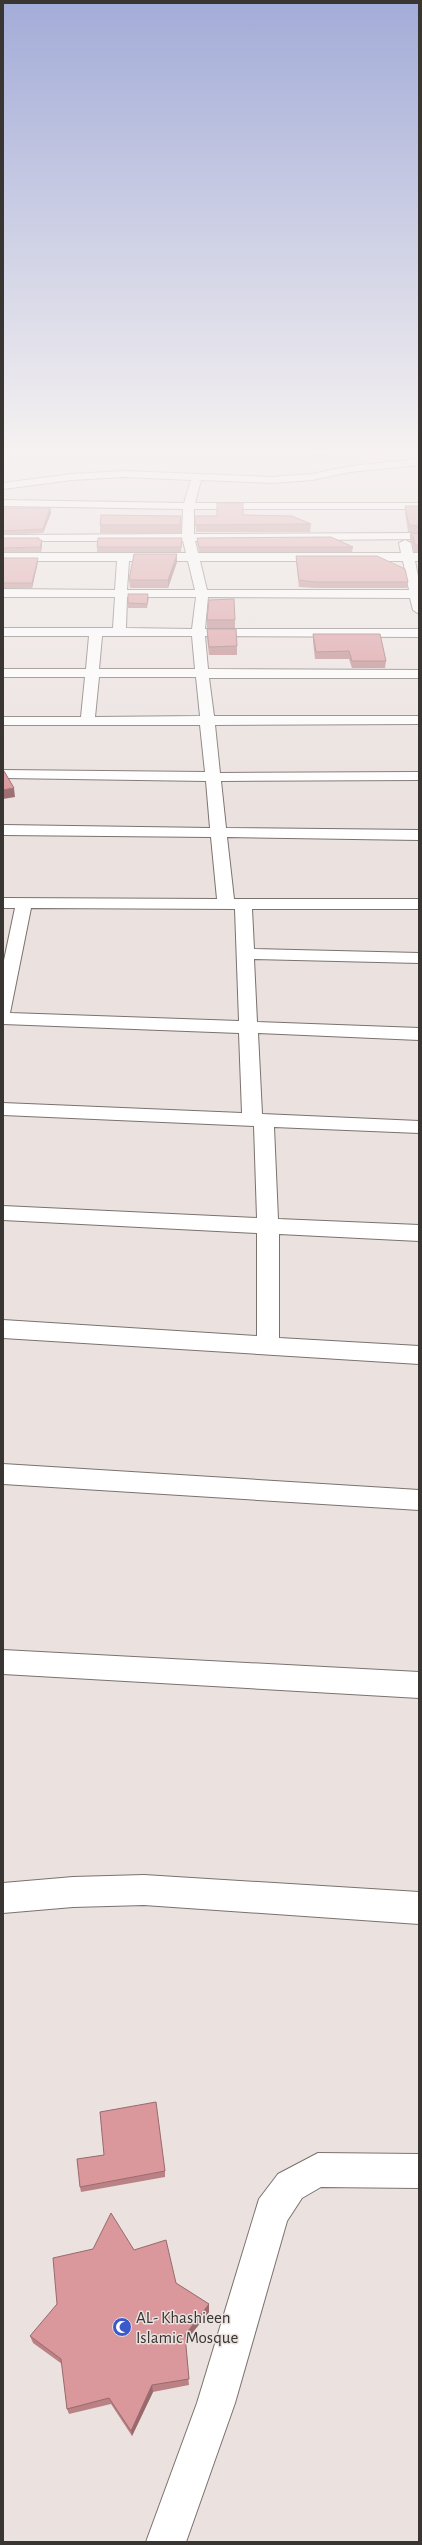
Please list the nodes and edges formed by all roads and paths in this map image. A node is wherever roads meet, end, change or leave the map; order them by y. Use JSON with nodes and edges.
{"nodes":[{"id":1,"x":123,"y":572,"type":"edge"},
{"id":2,"x":196,"y":572,"type":"edge"},
{"id":3,"x":415,"y":572,"type":"edge"},
{"id":4,"x":122,"y":592,"type":"junction"},
{"id":5,"x":3,"y":593,"type":"edge"},
{"id":6,"x":202,"y":594,"type":"junction"},
{"id":7,"x":417,"y":594,"type":"edge"},
{"id":8,"x":419,"y":610,"type":"edge"},
{"id":9,"x":3,"y":632,"type":"edge"},
{"id":10,"x":96,"y":632,"type":"junction"},
{"id":11,"x":119,"y":632,"type":"junction"},
{"id":12,"x":198,"y":632,"type":"junction"},
{"id":13,"x":419,"y":633,"type":"edge"},
{"id":14,"x":92,"y":673,"type":"junction"},
{"id":15,"x":3,"y":674,"type":"edge"},
{"id":16,"x":203,"y":674,"type":"junction"},
{"id":17,"x":419,"y":674,"type":"edge"},
{"id":18,"x":419,"y":720,"type":"edge"},
{"id":19,"x":3,"y":721,"type":"edge"},
{"id":20,"x":88,"y":721,"type":"junction"},
{"id":21,"x":206,"y":721,"type":"junction"},
{"id":22,"x":3,"y":774,"type":"edge"},
{"id":23,"x":419,"y":776,"type":"edge"},
{"id":24,"x":212,"y":777,"type":"junction"},
{"id":25,"x":3,"y":830,"type":"edge"},
{"id":26,"x":218,"y":834,"type":"junction"},
{"id":27,"x":419,"y":835,"type":"edge"},
{"id":28,"x":3,"y":903,"type":"edge"},
{"id":29,"x":24,"y":903,"type":"junction"},
{"id":30,"x":234,"y":904,"type":"junction"},
{"id":31,"x":419,"y":904,"type":"edge"},
{"id":32,"x":246,"y":954,"type":"junction"},
{"id":33,"x":419,"y":958,"type":"edge"},
{"id":34,"x":3,"y":1010,"type":"edge"},
{"id":35,"x":3,"y":1018,"type":"edge"},
{"id":36,"x":248,"y":1028,"type":"junction"},
{"id":37,"x":419,"y":1034,"type":"edge"},
{"id":38,"x":3,"y":1109,"type":"edge"},
{"id":39,"x":258,"y":1119,"type":"junction"},
{"id":40,"x":419,"y":1127,"type":"edge"},
{"id":41,"x":3,"y":1213,"type":"edge"},
{"id":42,"x":268,"y":1225,"type":"junction"},
{"id":43,"x":419,"y":1233,"type":"edge"},
{"id":44,"x":3,"y":1329,"type":"edge"},
{"id":45,"x":268,"y":1346,"type":"junction"},
{"id":46,"x":419,"y":1355,"type":"edge"},
{"id":47,"x":3,"y":1474,"type":"edge"},
{"id":48,"x":419,"y":1500,"type":"edge"},
{"id":49,"x":3,"y":1662,"type":"edge"},
{"id":50,"x":419,"y":1685,"type":"edge"},
{"id":51,"x":3,"y":1898,"type":"edge"},
{"id":52,"x":419,"y":1908,"type":"edge"},
{"id":53,"x":419,"y":2170,"type":"edge"},
{"id":54,"x":166,"y":2542,"type":"edge"}],
"edges":[{"from":1,"to":4,"type":"street"},
{"from":2,"to":6,"type":"street"},
{"from":3,"to":7,"type":"street"},
{"from":4,"to":5,"type":"street"},
{"from":4,"to":6,"type":"street"},
{"from":4,"to":11,"type":"street"},
{"from":6,"to":7,"type":"street"},
{"from":6,"to":12,"type":"street"},
{"from":7,"to":8,"type":"street"},
{"from":9,"to":10,"type":"street"},
{"from":10,"to":11,"type":"street"},
{"from":10,"to":14,"type":"street"},
{"from":11,"to":12,"type":"street"},
{"from":12,"to":13,"type":"street"},
{"from":12,"to":16,"type":"street"},
{"from":14,"to":15,"type":"street"},
{"from":14,"to":16,"type":"street"},
{"from":14,"to":20,"type":"street"},
{"from":16,"to":17,"type":"street"},
{"from":16,"to":21,"type":"street"},
{"from":18,"to":21,"type":"street"},
{"from":19,"to":20,"type":"street"},
{"from":20,"to":21,"type":"street"},
{"from":21,"to":24,"type":"street"},
{"from":22,"to":24,"type":"street"},
{"from":23,"to":24,"type":"street"},
{"from":24,"to":26,"type":"street"},
{"from":25,"to":26,"type":"street"},
{"from":26,"to":27,"type":"street"},
{"from":26,"to":30,"type":"street"},
{"from":28,"to":29,"type":"street"},
{"from":29,"to":30,"type":"street"},
{"from":29,"to":34,"type":"street"},
{"from":30,"to":31,"type":"street"},
{"from":30,"to":32,"type":"street"},
{"from":32,"to":33,"type":"street"},
{"from":32,"to":36,"type":"street"},
{"from":35,"to":36,"type":"street"},
{"from":36,"to":37,"type":"street"},
{"from":36,"to":39,"type":"street"},
{"from":38,"to":39,"type":"street"},
{"from":39,"to":40,"type":"street"},
{"from":39,"to":42,"type":"street"},
{"from":41,"to":42,"type":"street"},
{"from":42,"to":43,"type":"street"},
{"from":42,"to":45,"type":"street"},
{"from":44,"to":45,"type":"street"},
{"from":45,"to":46,"type":"street"},
{"from":47,"to":48,"type":"street"},
{"from":49,"to":50,"type":"street"},
{"from":51,"to":52,"type":"street"},
{"from":53,"to":54,"type":"street"}]}
